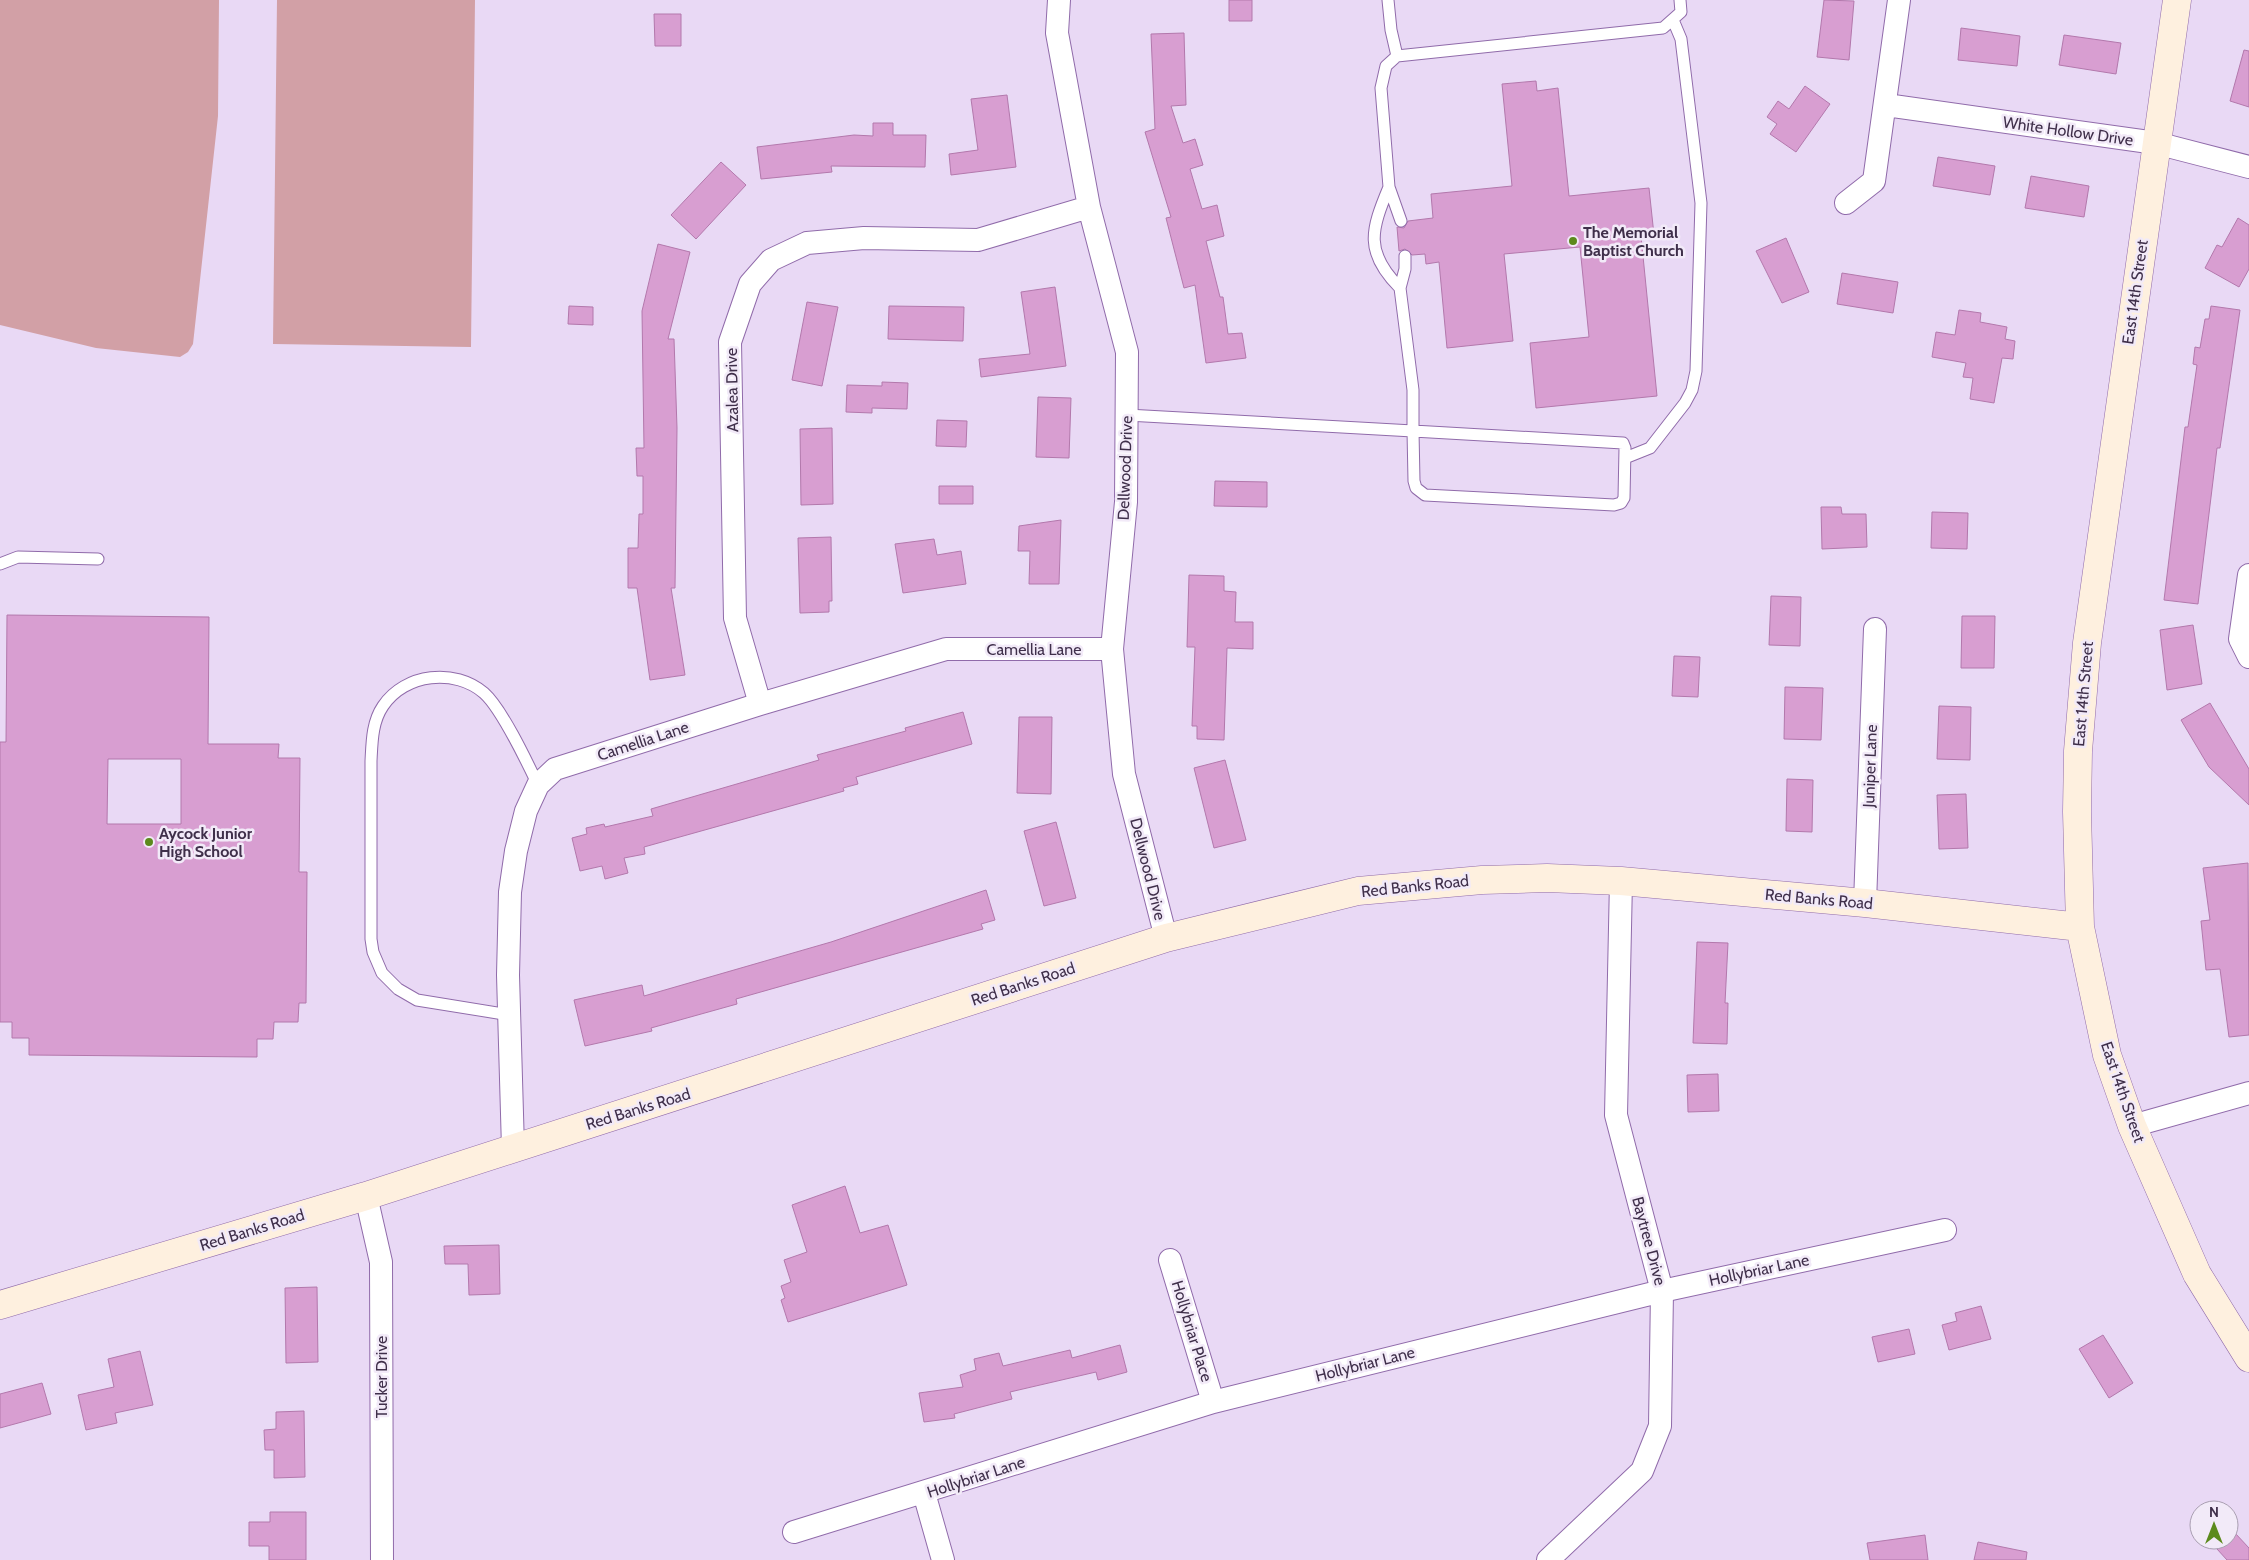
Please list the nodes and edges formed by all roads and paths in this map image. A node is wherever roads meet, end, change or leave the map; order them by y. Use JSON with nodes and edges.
{"nodes":[{"id":1,"x":1059,"y":0,"type":"edge"},
{"id":2,"x":1388,"y":0,"type":"edge"},
{"id":3,"x":1680,"y":0,"type":"edge"},
{"id":4,"x":1899,"y":0,"type":"edge"},
{"id":5,"x":2177,"y":0,"type":"edge"},
{"id":6,"x":1673,"y":20,"type":"junction"},
{"id":7,"x":1397,"y":56,"type":"junction"},
{"id":8,"x":1886,"y":105,"type":"junction"},
{"id":9,"x":2156,"y":143,"type":"junction"},
{"id":10,"x":2249,"y":167,"type":"edge"},
{"id":11,"x":1389,"y":187,"type":"junction"},
{"id":12,"x":1846,"y":203,"type":"dead end"},
{"id":13,"x":1089,"y":207,"type":"junction"},
{"id":14,"x":1401,"y":221,"type":"dead end"},
{"id":15,"x":1405,"y":256,"type":"dead end"},
{"id":16,"x":1400,"y":288,"type":"junction"},
{"id":17,"x":1127,"y":415,"type":"junction"},
{"id":18,"x":1413,"y":431,"type":"junction"},
{"id":19,"x":1625,"y":458,"type":"junction"},
{"id":20,"x":98,"y":559,"type":"dead end"},
{"id":21,"x":0,"y":564,"type":"edge"},
{"id":22,"x":2249,"y":575,"type":"edge"},
{"id":23,"x":1875,"y":629,"type":"dead end"},
{"id":24,"x":1112,"y":649,"type":"junction"},
{"id":25,"x":2249,"y":657,"type":"edge"},
{"id":26,"x":760,"y":704,"type":"junction"},
{"id":27,"x":538,"y":785,"type":"junction"},
{"id":28,"x":1621,"y":881,"type":"junction"},
{"id":29,"x":1865,"y":903,"type":"junction"},
{"id":30,"x":2080,"y":927,"type":"junction"},
{"id":31,"x":1166,"y":938,"type":"junction"},
{"id":32,"x":510,"y":1015,"type":"junction"},
{"id":33,"x":2249,"y":1093,"type":"edge"},
{"id":34,"x":2132,"y":1126,"type":"junction"},
{"id":35,"x":513,"y":1148,"type":"junction"},
{"id":36,"x":366,"y":1196,"type":"junction"},
{"id":37,"x":1945,"y":1230,"type":"dead end"},
{"id":38,"x":1170,"y":1260,"type":"dead end"},
{"id":39,"x":1662,"y":1291,"type":"junction"},
{"id":40,"x":0,"y":1305,"type":"edge"},
{"id":41,"x":2249,"y":1358,"type":"edge"},
{"id":42,"x":1213,"y":1402,"type":"junction"},
{"id":43,"x":924,"y":1493,"type":"junction"},
{"id":44,"x":794,"y":1532,"type":"dead end"},
{"id":45,"x":382,"y":1560,"type":"edge"},
{"id":46,"x":943,"y":1560,"type":"edge"},
{"id":47,"x":1548,"y":1560,"type":"edge"}],
"edges":[{"from":1,"to":13,"type":"street","name":"Dellwood Drive"},
{"from":2,"to":7,"type":"lane"},
{"from":3,"to":6,"type":"lane"},
{"from":4,"to":8,"type":"street"},
{"from":5,"to":9,"type":"street","name":"East 14th Street"},
{"from":6,"to":7,"type":"lane"},
{"from":6,"to":19,"type":"lane"},
{"from":7,"to":11,"type":"lane"},
{"from":8,"to":9,"type":"street","name":"White Hollow Drive"},
{"from":8,"to":12,"type":"street"},
{"from":9,"to":10,"type":"street","name":"White Hollow Drive"},
{"from":9,"to":30,"type":"street","name":"East 14th Street"},
{"from":11,"to":14,"type":"lane"},
{"from":11,"to":16,"type":"lane"},
{"from":13,"to":17,"type":"street","name":"Dellwood Drive"},
{"from":13,"to":26,"type":"street","name":"Azalea Drive"},
{"from":15,"to":16,"type":"lane"},
{"from":16,"to":18,"type":"lane"},
{"from":17,"to":18,"type":"lane"},
{"from":17,"to":24,"type":"street","name":"Dellwood Drive"},
{"from":18,"to":19,"type":"lane"},
{"from":18,"to":19,"type":"lane"},
{"from":20,"to":21,"type":"lane"},
{"from":22,"to":25,"type":"street"},
{"from":23,"to":29,"type":"street","name":"Juniper Lane"},
{"from":24,"to":26,"type":"street","name":"Camellia Lane"},
{"from":24,"to":31,"type":"street","name":"Dellwood Drive"},
{"from":26,"to":27,"type":"street","name":"Camellia Lane"},
{"from":27,"to":32,"type":"street","name":"Camellia Lane"},
{"from":27,"to":32,"type":"lane"},
{"from":28,"to":29,"type":"street","name":"Red Banks Road"},
{"from":28,"to":31,"type":"street","name":"Red Banks Road"},
{"from":28,"to":39,"type":"street","name":"Baytree Drive"},
{"from":29,"to":30,"type":"street","name":"Red Banks Road"},
{"from":30,"to":34,"type":"street","name":"East 14th Street"},
{"from":31,"to":35,"type":"street","name":"Red Banks Road"},
{"from":32,"to":35,"type":"street","name":"Camellia Lane"},
{"from":33,"to":34,"type":"street"},
{"from":34,"to":41,"type":"street","name":"East 14th Street"},
{"from":35,"to":36,"type":"street","name":"Red Banks Road"},
{"from":36,"to":40,"type":"street","name":"Red Banks Road"},
{"from":36,"to":45,"type":"street","name":"Tucker Drive"},
{"from":37,"to":39,"type":"street","name":"Hollybriar Lane"},
{"from":38,"to":42,"type":"street","name":"Hollybriar Place"},
{"from":39,"to":42,"type":"street","name":"Hollybriar Lane"},
{"from":39,"to":47,"type":"street","name":"Baytree Drive"},
{"from":42,"to":43,"type":"street","name":"Hollybriar Lane"},
{"from":43,"to":44,"type":"street","name":"Hollybriar Lane"},
{"from":43,"to":46,"type":"street"}]}
